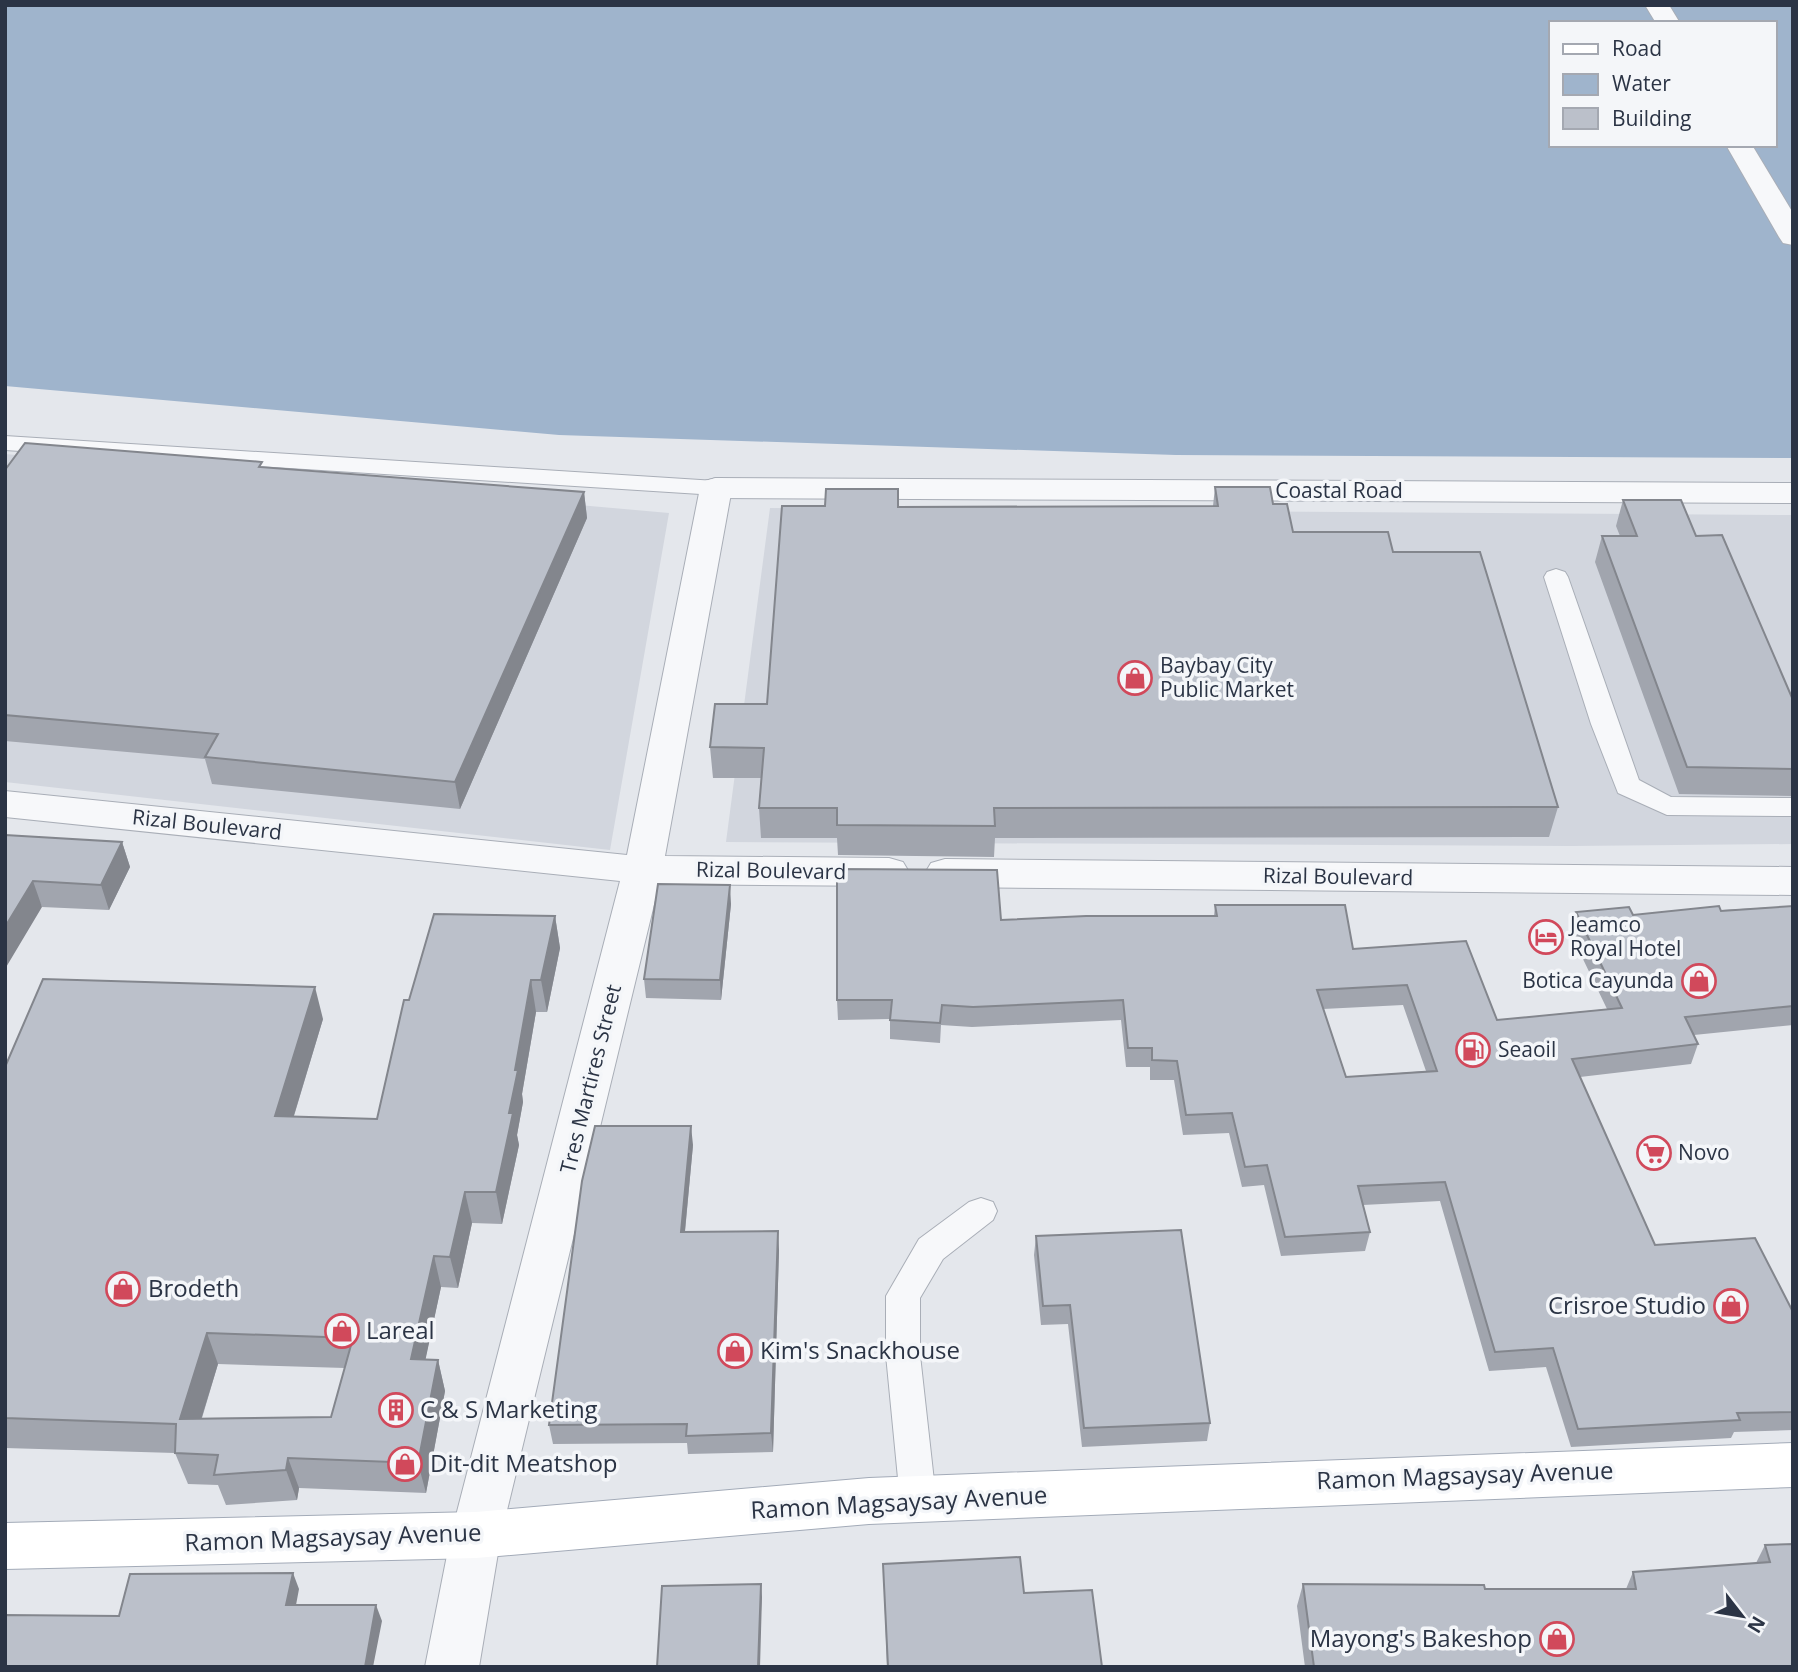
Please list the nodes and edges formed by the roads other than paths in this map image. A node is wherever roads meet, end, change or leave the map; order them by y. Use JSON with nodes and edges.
{"nodes":[{"id":1,"x":1657,"y":5,"type":"edge"},
{"id":2,"x":1667,"y":21,"type":"edge"},
{"id":3,"x":1740,"y":147,"type":"edge"},
{"id":4,"x":1793,"y":237,"type":"edge"},
{"id":5,"x":5,"y":443,"type":"edge"},
{"id":6,"x":716,"y":488,"type":"junction"},
{"id":7,"x":1793,"y":493,"type":"edge"},
{"id":8,"x":1556,"y":577,"type":"dead end"},
{"id":9,"x":5,"y":804,"type":"edge"},
{"id":10,"x":1793,"y":807,"type":"edge"},
{"id":11,"x":643,"y":870,"type":"junction"},
{"id":12,"x":1793,"y":881,"type":"edge"},
{"id":13,"x":981,"y":1211,"type":"dead end"},
{"id":14,"x":1793,"y":1465,"type":"edge"},
{"id":15,"x":918,"y":1499,"type":"junction"},
{"id":16,"x":477,"y":1535,"type":"junction"},
{"id":17,"x":5,"y":1546,"type":"edge"},
{"id":18,"x":452,"y":1667,"type":"edge"}],
"edges":[{"from":1,"to":2,"type":"street"},
{"from":3,"to":4,"type":"street"},
{"from":5,"to":6,"type":"lane"},
{"from":6,"to":7,"type":"street","name":"Coastal Road"},
{"from":6,"to":11,"type":"street","name":"Tres Martires Street"},
{"from":8,"to":10,"type":"lane"},
{"from":9,"to":11,"type":"street","name":"Rizal Boulevard"},
{"from":11,"to":12,"type":"street","name":"Rizal Boulevard"},
{"from":11,"to":16,"type":"street","name":"Tres Martires Street"},
{"from":13,"to":15,"type":"lane"},
{"from":14,"to":15,"type":"main road","name":"Ramon Magsaysay Avenue"},
{"from":15,"to":16,"type":"main road","name":"Ramon Magsaysay Avenue"},
{"from":16,"to":17,"type":"main road","name":"Ramon Magsaysay Avenue"},
{"from":16,"to":18,"type":"street","name":"Tres Martires Street"}]}
